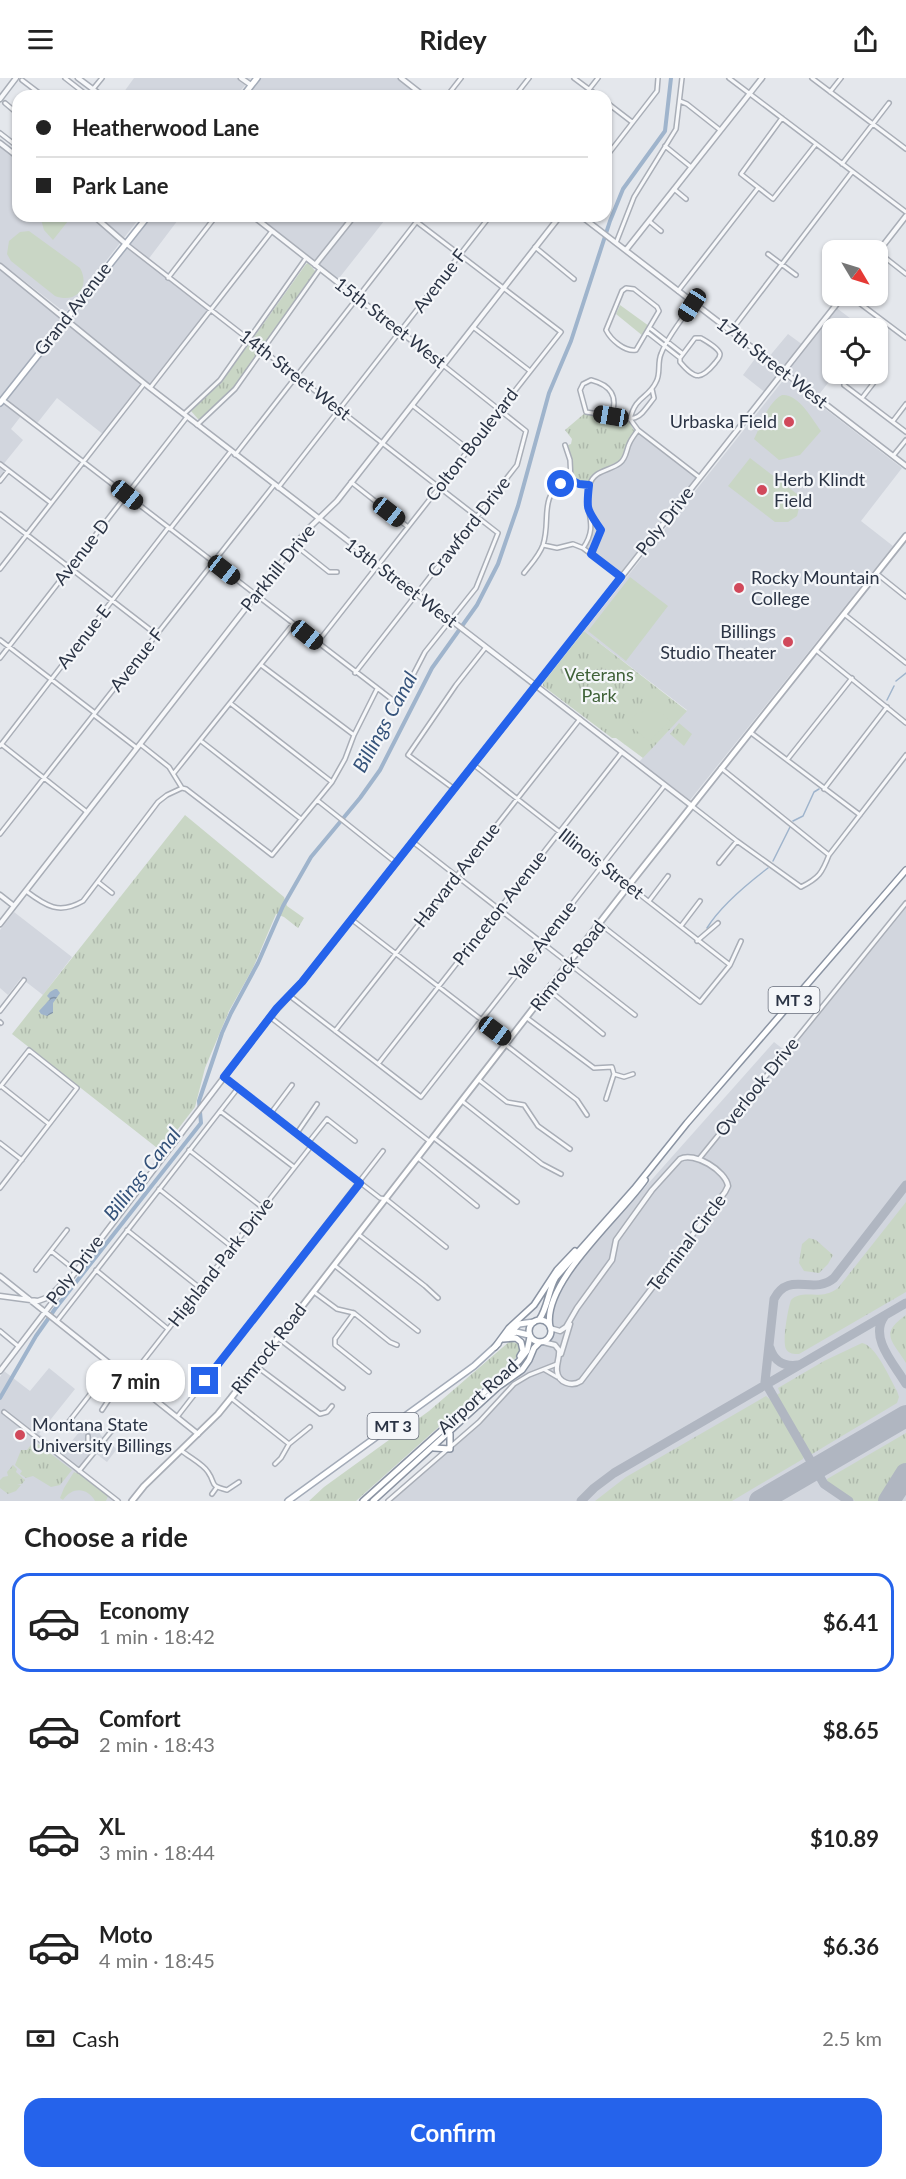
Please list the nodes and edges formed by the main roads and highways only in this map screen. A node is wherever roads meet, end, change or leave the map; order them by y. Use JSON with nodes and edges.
{"nodes":[{"id":1,"x":257,"y":78,"type":"edge"},
{"id":2,"x":247,"y":90,"type":"edge"},
{"id":3,"x":143,"y":222,"type":"edge"},
{"id":4,"x":3,"y":398,"type":"edge"},
{"id":5,"x":906,"y":536,"type":"edge"},
{"id":6,"x":906,"y":870,"type":"edge"},
{"id":7,"x":682,"y":1130,"type":"junction"},
{"id":8,"x":596,"y":1231,"type":"junction"},
{"id":9,"x":537,"y":1321,"type":"junction"},
{"id":10,"x":550,"y":1327,"type":"junction"},
{"id":11,"x":530,"y":1336,"type":"junction"},
{"id":12,"x":503,"y":1339,"type":"junction"},
{"id":13,"x":542,"y":1342,"type":"junction"},
{"id":14,"x":495,"y":1347,"type":"junction"},
{"id":15,"x":514,"y":1365,"type":"junction"},
{"id":16,"x":451,"y":1431,"type":"junction"},
{"id":17,"x":432,"y":1448,"type":"junction"},
{"id":18,"x":132,"y":1501,"type":"edge"},
{"id":19,"x":288,"y":1501,"type":"edge"},
{"id":20,"x":363,"y":1501,"type":"edge"},
{"id":21,"x":373,"y":1501,"type":"edge"}],
"edges":[{"from":1,"to":2,"type":"main road"},
{"from":3,"to":4,"type":"main road","name":"Grand Avenue"},
{"from":5,"to":18,"type":"main road","name":"Rimrock Road"},
{"from":6,"to":7,"type":"main road","number":"MT 3"},
{"from":7,"to":8,"type":"main road","number":"MT 3"},
{"from":7,"to":10,"type":"main road","number":"MT 3"},
{"from":8,"to":9,"type":"main road","name":"Airport Road"},
{"from":8,"to":14,"type":"main road","number":"MT 3"},
{"from":9,"to":10,"type":"main road"},
{"from":9,"to":11,"type":"main road","name":"Airport Road"},
{"from":9,"to":12,"type":"main road"},
{"from":10,"to":13,"type":"main road","name":"Airport Road","number":"MT 3"},
{"from":11,"to":12,"type":"main road"},
{"from":11,"to":13,"type":"main road"},
{"from":11,"to":15,"type":"main road","name":"Airport Road"},
{"from":12,"to":14,"type":"main road"},
{"from":12,"to":15,"type":"main road"},
{"from":13,"to":16,"type":"main road","name":"Airport Road"},
{"from":14,"to":19,"type":"main road","number":"MT 3"},
{"from":15,"to":20,"type":"main road","name":"Airport Road"},
{"from":16,"to":17,"type":"main road","name":"Airport Road"},
{"from":16,"to":17,"type":"main road"},
{"from":17,"to":21,"type":"main road","name":"Airport Road"}]}
